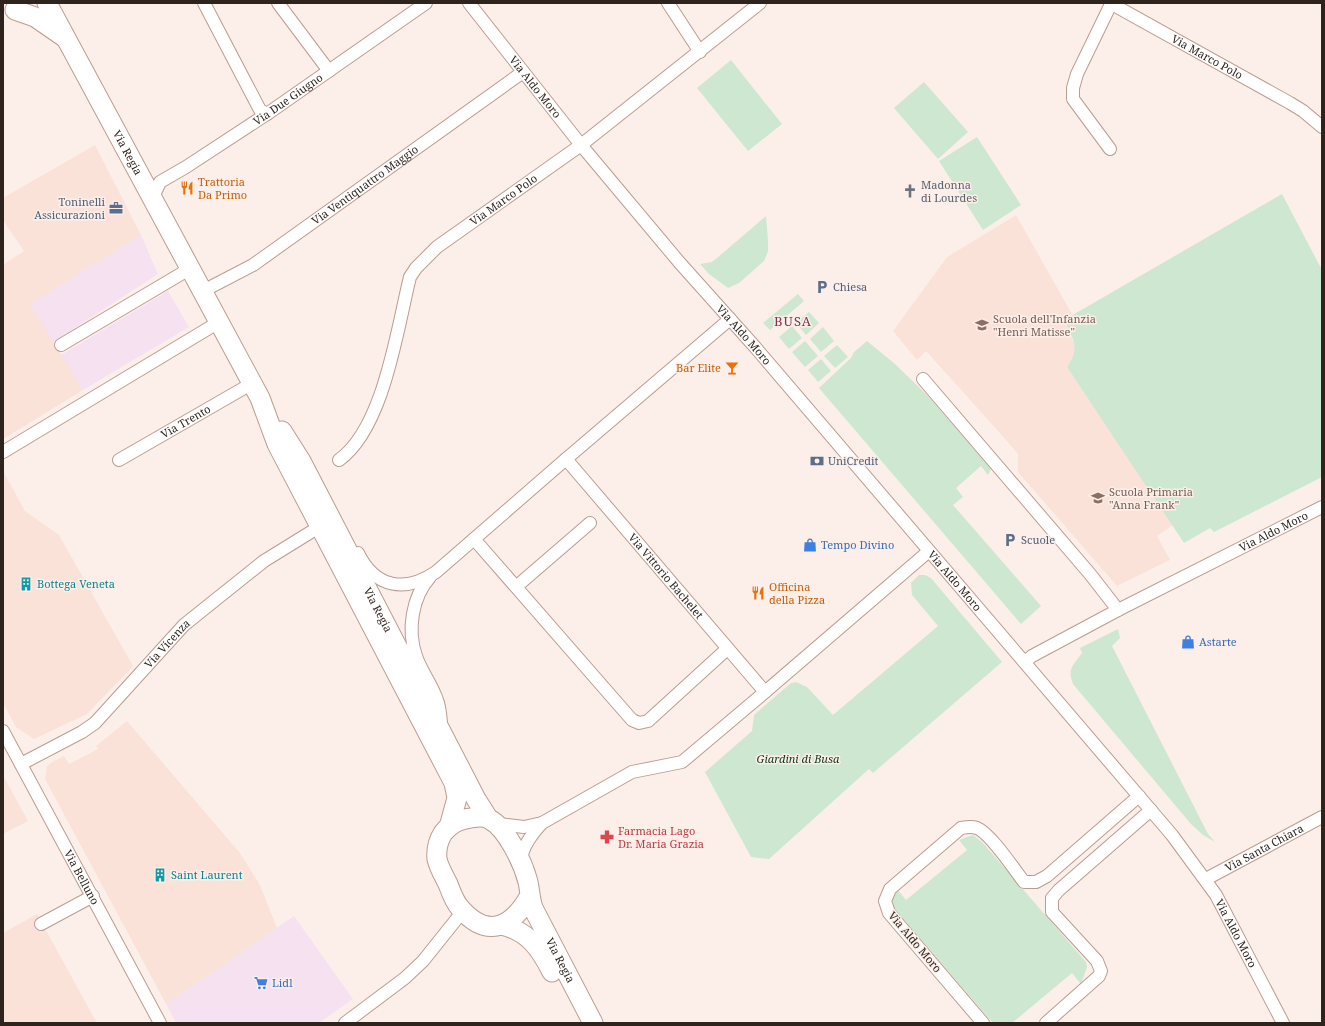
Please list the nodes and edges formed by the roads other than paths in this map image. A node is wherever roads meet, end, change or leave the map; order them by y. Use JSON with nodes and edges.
{"nodes":[{"id":1,"x":32,"y":3,"type":"edge"},
{"id":2,"x":47,"y":3,"type":"edge"},
{"id":3,"x":204,"y":3,"type":"edge"},
{"id":4,"x":278,"y":3,"type":"edge"},
{"id":5,"x":426,"y":3,"type":"edge"},
{"id":6,"x":469,"y":3,"type":"edge"},
{"id":7,"x":668,"y":3,"type":"edge"},
{"id":8,"x":760,"y":3,"type":"edge"},
{"id":9,"x":1111,"y":3,"type":"edge"},
{"id":10,"x":9,"y":8,"type":"edge"},
{"id":11,"x":65,"y":37,"type":"junction"},
{"id":12,"x":700,"y":52,"type":"junction"},
{"id":13,"x":329,"y":71,"type":"junction"},
{"id":14,"x":523,"y":72,"type":"junction"},
{"id":15,"x":267,"y":114,"type":"junction"},
{"id":16,"x":1322,"y":127,"type":"edge"},
{"id":17,"x":581,"y":145,"type":"junction"},
{"id":18,"x":1110,"y":149,"type":"dead end"},
{"id":19,"x":153,"y":198,"type":"junction"},
{"id":20,"x":191,"y":268,"type":"junction"},
{"id":21,"x":203,"y":291,"type":"junction"},
{"id":22,"x":730,"y":319,"type":"junction"},
{"id":23,"x":220,"y":322,"type":"junction"},
{"id":24,"x":61,"y":345,"type":"dead end"},
{"id":25,"x":923,"y":379,"type":"dead end"},
{"id":26,"x":251,"y":384,"type":"junction"},
{"id":27,"x":263,"y":404,"type":"junction"},
{"id":28,"x":3,"y":452,"type":"edge"},
{"id":29,"x":120,"y":460,"type":"dead end"},
{"id":30,"x":339,"y":460,"type":"dead end"},
{"id":31,"x":566,"y":460,"type":"junction"},
{"id":32,"x":301,"y":461,"type":"junction"},
{"id":33,"x":1322,"y":507,"type":"edge"},
{"id":34,"x":590,"y":523,"type":"dead end"},
{"id":35,"x":319,"y":527,"type":"junction"},
{"id":36,"x":474,"y":539,"type":"junction"},
{"id":37,"x":929,"y":551,"type":"junction"},
{"id":38,"x":433,"y":574,"type":"junction"},
{"id":39,"x":517,"y":586,"type":"junction"},
{"id":40,"x":1118,"y":610,"type":"junction"},
{"id":41,"x":727,"y":649,"type":"junction"},
{"id":42,"x":1025,"y":662,"type":"junction"},
{"id":43,"x":765,"y":692,"type":"junction"},
{"id":44,"x":3,"y":731,"type":"edge"},
{"id":45,"x":444,"y":735,"type":"junction"},
{"id":46,"x":21,"y":764,"type":"junction"},
{"id":47,"x":1139,"y":796,"type":"junction"},
{"id":48,"x":1151,"y":810,"type":"junction"},
{"id":49,"x":1322,"y":817,"type":"edge"},
{"id":50,"x":493,"y":821,"type":"junction"},
{"id":51,"x":542,"y":823,"type":"junction"},
{"id":52,"x":449,"y":827,"type":"junction"},
{"id":53,"x":520,"y":862,"type":"junction"},
{"id":54,"x":1206,"y":879,"type":"junction"},
{"id":55,"x":93,"y":896,"type":"junction"},
{"id":56,"x":529,"y":897,"type":"junction"},
{"id":57,"x":463,"y":911,"type":"junction"},
{"id":58,"x":41,"y":924,"type":"dead end"},
{"id":59,"x":501,"y":925,"type":"junction"},
{"id":60,"x":160,"y":1023,"type":"edge"},
{"id":61,"x":344,"y":1023,"type":"edge"},
{"id":62,"x":579,"y":1023,"type":"edge"},
{"id":63,"x":593,"y":1023,"type":"edge"},
{"id":64,"x":983,"y":1023,"type":"edge"},
{"id":65,"x":1046,"y":1023,"type":"edge"},
{"id":66,"x":1283,"y":1023,"type":"edge"}],
"edges":[{"from":1,"to":10,"type":"main road"},
{"from":2,"to":11,"type":"main road","name":"Via Regia"},
{"from":3,"to":15,"type":"street"},
{"from":4,"to":13,"type":"street"},
{"from":5,"to":13,"type":"street","name":"Via Due Giugno"},
{"from":6,"to":14,"type":"street","name":"Via Aldo Moro"},
{"from":7,"to":12,"type":"street"},
{"from":8,"to":12,"type":"street","name":"Via Marco Polo"},
{"from":9,"to":16,"type":"street","name":"Via Marco Polo"},
{"from":9,"to":18,"type":"street","name":"Via Marco Polo"},
{"from":10,"to":11,"type":"main road","name":"Via Regia"},
{"from":11,"to":19,"type":"main road","name":"Via Regia"},
{"from":12,"to":17,"type":"street","name":"Via Marco Polo"},
{"from":13,"to":15,"type":"street","name":"Via Due Giugno"},
{"from":14,"to":17,"type":"street","name":"Via Aldo Moro"},
{"from":14,"to":21,"type":"street","name":"Via Ventiquattro Maggio"},
{"from":15,"to":19,"type":"street","name":"Via Due Giugno"},
{"from":17,"to":22,"type":"street","name":"Via Aldo Moro"},
{"from":17,"to":30,"type":"street","name":"Via Marco Polo"},
{"from":19,"to":20,"type":"main road","name":"Via Regia"},
{"from":20,"to":21,"type":"main road","name":"Via Regia"},
{"from":20,"to":24,"type":"street"},
{"from":21,"to":23,"type":"main road","name":"Via Regia"},
{"from":22,"to":31,"type":"street"},
{"from":22,"to":37,"type":"street","name":"Via Aldo Moro"},
{"from":23,"to":26,"type":"main road","name":"Via Regia"},
{"from":23,"to":28,"type":"street"},
{"from":25,"to":40,"type":"street"},
{"from":26,"to":27,"type":"main road","name":"Via Regia"},
{"from":26,"to":29,"type":"street","name":"Via Trento"},
{"from":27,"to":32,"type":"main road","name":"Via Regia"},
{"from":27,"to":35,"type":"main road","name":"Via Regia"},
{"from":31,"to":36,"type":"street"},
{"from":31,"to":41,"type":"street","name":"Via Vittorio Bachelet"},
{"from":32,"to":38,"type":"street"},
{"from":32,"to":45,"type":"main road","name":"Via Regia"},
{"from":33,"to":40,"type":"street","name":"Via Aldo Moro"},
{"from":34,"to":39,"type":"street"},
{"from":35,"to":46,"type":"street","name":"Via Vicenza"},
{"from":35,"to":52,"type":"main road","name":"Via Regia"},
{"from":36,"to":38,"type":"street"},
{"from":36,"to":39,"type":"street"},
{"from":37,"to":42,"type":"street","name":"Via Aldo Moro"},
{"from":37,"to":43,"type":"street"},
{"from":38,"to":45,"type":"street"},
{"from":39,"to":41,"type":"street"},
{"from":40,"to":42,"type":"street","name":"Via Aldo Moro"},
{"from":41,"to":43,"type":"street","name":"Via Vittorio Bachelet"},
{"from":42,"to":47,"type":"street","name":"Via Aldo Moro"},
{"from":43,"to":51,"type":"street"},
{"from":44,"to":46,"type":"street","name":"Via Belluno"},
{"from":45,"to":50,"type":"main road","name":"Via Regia"},
{"from":46,"to":55,"type":"street","name":"Via Belluno"},
{"from":47,"to":48,"type":"street","name":"Via Aldo Moro"},
{"from":47,"to":64,"type":"street","name":"Via Aldo Moro"},
{"from":48,"to":54,"type":"street","name":"Via Aldo Moro"},
{"from":48,"to":65,"type":"street"},
{"from":49,"to":54,"type":"street","name":"Via Santa Chiara"},
{"from":50,"to":51,"type":"street"},
{"from":50,"to":52,"type":"main road"},
{"from":50,"to":53,"type":"main road","name":"Via Regia"},
{"from":51,"to":53,"type":"street"},
{"from":52,"to":57,"type":"main road","name":"Via Regia"},
{"from":53,"to":56,"type":"main road","name":"Via Regia"},
{"from":54,"to":66,"type":"street","name":"Via Aldo Moro"},
{"from":55,"to":58,"type":"street"},
{"from":55,"to":60,"type":"street","name":"Via Belluno"},
{"from":56,"to":59,"type":"main road"},
{"from":56,"to":63,"type":"main road","name":"Via Regia"},
{"from":57,"to":59,"type":"main road","name":"Via Regia"},
{"from":57,"to":61,"type":"street"},
{"from":59,"to":62,"type":"main road","name":"Via Regia"}]}
